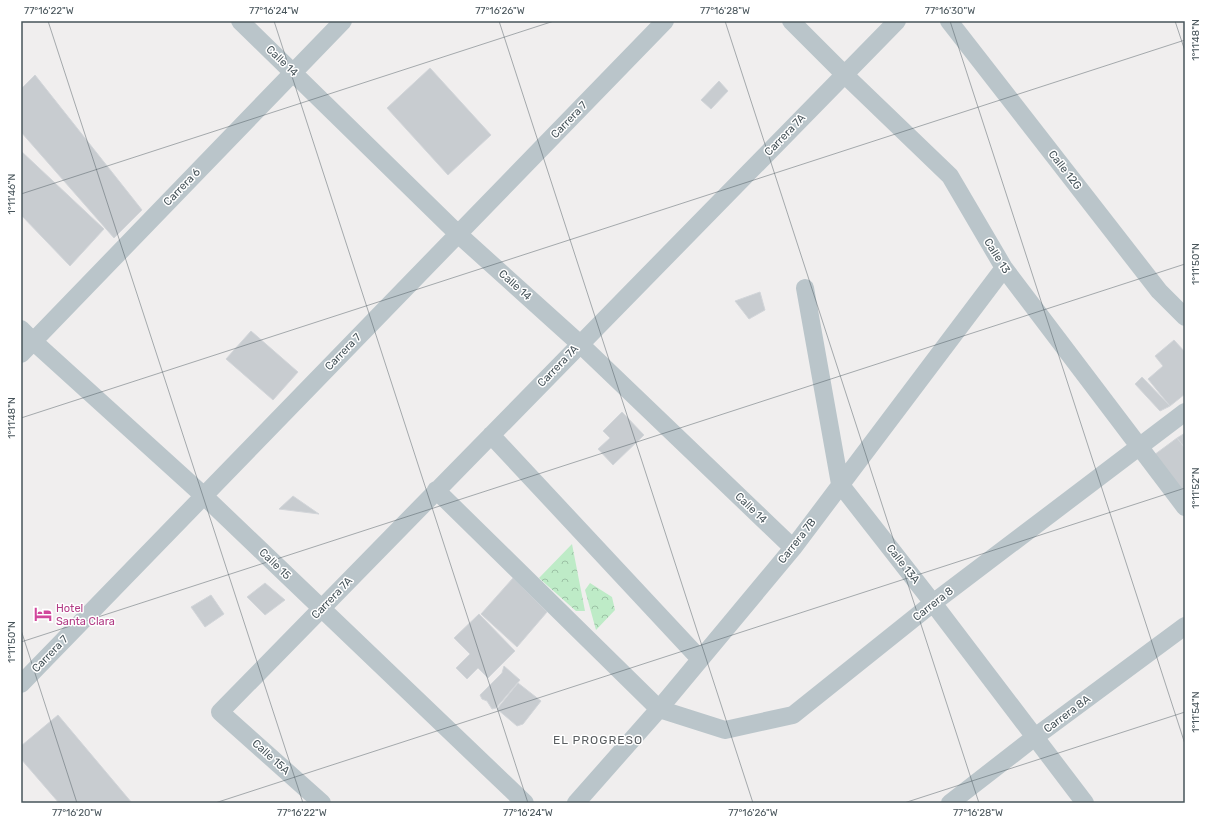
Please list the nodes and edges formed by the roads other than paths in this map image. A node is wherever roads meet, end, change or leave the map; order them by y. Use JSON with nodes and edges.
{"nodes":[{"id":1,"x":240,"y":21,"type":"edge"},
{"id":2,"x":343,"y":21,"type":"edge"},
{"id":3,"x":665,"y":21,"type":"edge"},
{"id":4,"x":791,"y":21,"type":"edge"},
{"id":5,"x":897,"y":21,"type":"edge"},
{"id":6,"x":949,"y":21,"type":"edge"},
{"id":7,"x":293,"y":73,"type":"junction"},
{"id":8,"x":844,"y":75,"type":"junction"},
{"id":9,"x":458,"y":234,"type":"junction"},
{"id":10,"x":1004,"y":268,"type":"junction"},
{"id":11,"x":805,"y":288,"type":"dead end"},
{"id":12,"x":1185,"y":317,"type":"edge"},
{"id":13,"x":25,"y":341,"type":"edge"},
{"id":14,"x":580,"y":344,"type":"junction"},
{"id":15,"x":1185,"y":412,"type":"edge"},
{"id":16,"x":491,"y":435,"type":"junction"},
{"id":17,"x":1138,"y":447,"type":"junction"},
{"id":18,"x":840,"y":484,"type":"junction"},
{"id":19,"x":436,"y":490,"type":"junction"},
{"id":20,"x":204,"y":496,"type":"junction"},
{"id":21,"x":1185,"y":507,"type":"edge"},
{"id":22,"x":793,"y":548,"type":"junction"},
{"id":23,"x":933,"y":603,"type":"junction"},
{"id":24,"x":321,"y":608,"type":"junction"},
{"id":25,"x":1185,"y":626,"type":"edge"},
{"id":26,"x":700,"y":659,"type":"junction"},
{"id":27,"x":21,"y":684,"type":"edge"},
{"id":28,"x":659,"y":709,"type":"junction"},
{"id":29,"x":220,"y":712,"type":"joint"},
{"id":30,"x":1035,"y":737,"type":"junction"},
{"id":31,"x":322,"y":803,"type":"edge"},
{"id":32,"x":525,"y":803,"type":"edge"},
{"id":33,"x":576,"y":803,"type":"edge"},
{"id":34,"x":950,"y":803,"type":"edge"},
{"id":35,"x":1085,"y":803,"type":"edge"}],
"edges":[{"from":1,"to":7,"type":"street","name":"Calle 14"},
{"from":2,"to":7,"type":"street","name":"Carrera 6"},
{"from":3,"to":9,"type":"street","name":"Carrera 7"},
{"from":4,"to":8,"type":"street","name":"Calle 13"},
{"from":5,"to":8,"type":"street","name":"Carrera 7A"},
{"from":6,"to":12,"type":"street","name":"Calle 12G"},
{"from":7,"to":9,"type":"street","name":"Calle 14"},
{"from":7,"to":13,"type":"street","name":"Carrera 6"},
{"from":8,"to":10,"type":"street","name":"Calle 13"},
{"from":8,"to":14,"type":"street","name":"Carrera 7A"},
{"from":9,"to":14,"type":"street","name":"Calle 14"},
{"from":9,"to":20,"type":"street","name":"Carrera 7"},
{"from":10,"to":17,"type":"street","name":"Calle 13"},
{"from":10,"to":18,"type":"street","name":"Carrera 7B"},
{"from":11,"to":18,"type":"street","name":"Calle 13A"},
{"from":13,"to":20,"type":"street","name":"Calle 15"},
{"from":14,"to":16,"type":"street","name":"Carrera 7A"},
{"from":14,"to":22,"type":"street","name":"Calle 14"},
{"from":15,"to":17,"type":"street","name":"Carrera 8"},
{"from":16,"to":19,"type":"street","name":"Carrera 7A"},
{"from":16,"to":26,"type":"street"},
{"from":17,"to":21,"type":"street","name":"Calle 13"},
{"from":17,"to":23,"type":"street","name":"Carrera 8"},
{"from":18,"to":22,"type":"street","name":"Carrera 7B"},
{"from":18,"to":23,"type":"street","name":"Calle 13A"},
{"from":19,"to":24,"type":"street","name":"Carrera 7A"},
{"from":19,"to":28,"type":"street"},
{"from":20,"to":24,"type":"street","name":"Calle 15"},
{"from":20,"to":27,"type":"street","name":"Carrera 7"},
{"from":22,"to":26,"type":"street","name":"Carrera 7B"},
{"from":23,"to":28,"type":"street","name":"Carrera 8"},
{"from":23,"to":30,"type":"street","name":"Calle 13A"},
{"from":24,"to":29,"type":"street","name":"Carrera 7A"},
{"from":24,"to":32,"type":"street","name":"Calle 15"},
{"from":25,"to":30,"type":"street","name":"Carrera 8A"},
{"from":26,"to":28,"type":"street","name":"Carrera 7B"},
{"from":28,"to":33,"type":"street","name":"Carrera 7B"},
{"from":29,"to":31,"type":"street","name":"Calle 15A"},
{"from":30,"to":34,"type":"street","name":"Carrera 8A"},
{"from":30,"to":35,"type":"street","name":"Calle 13A"}]}
